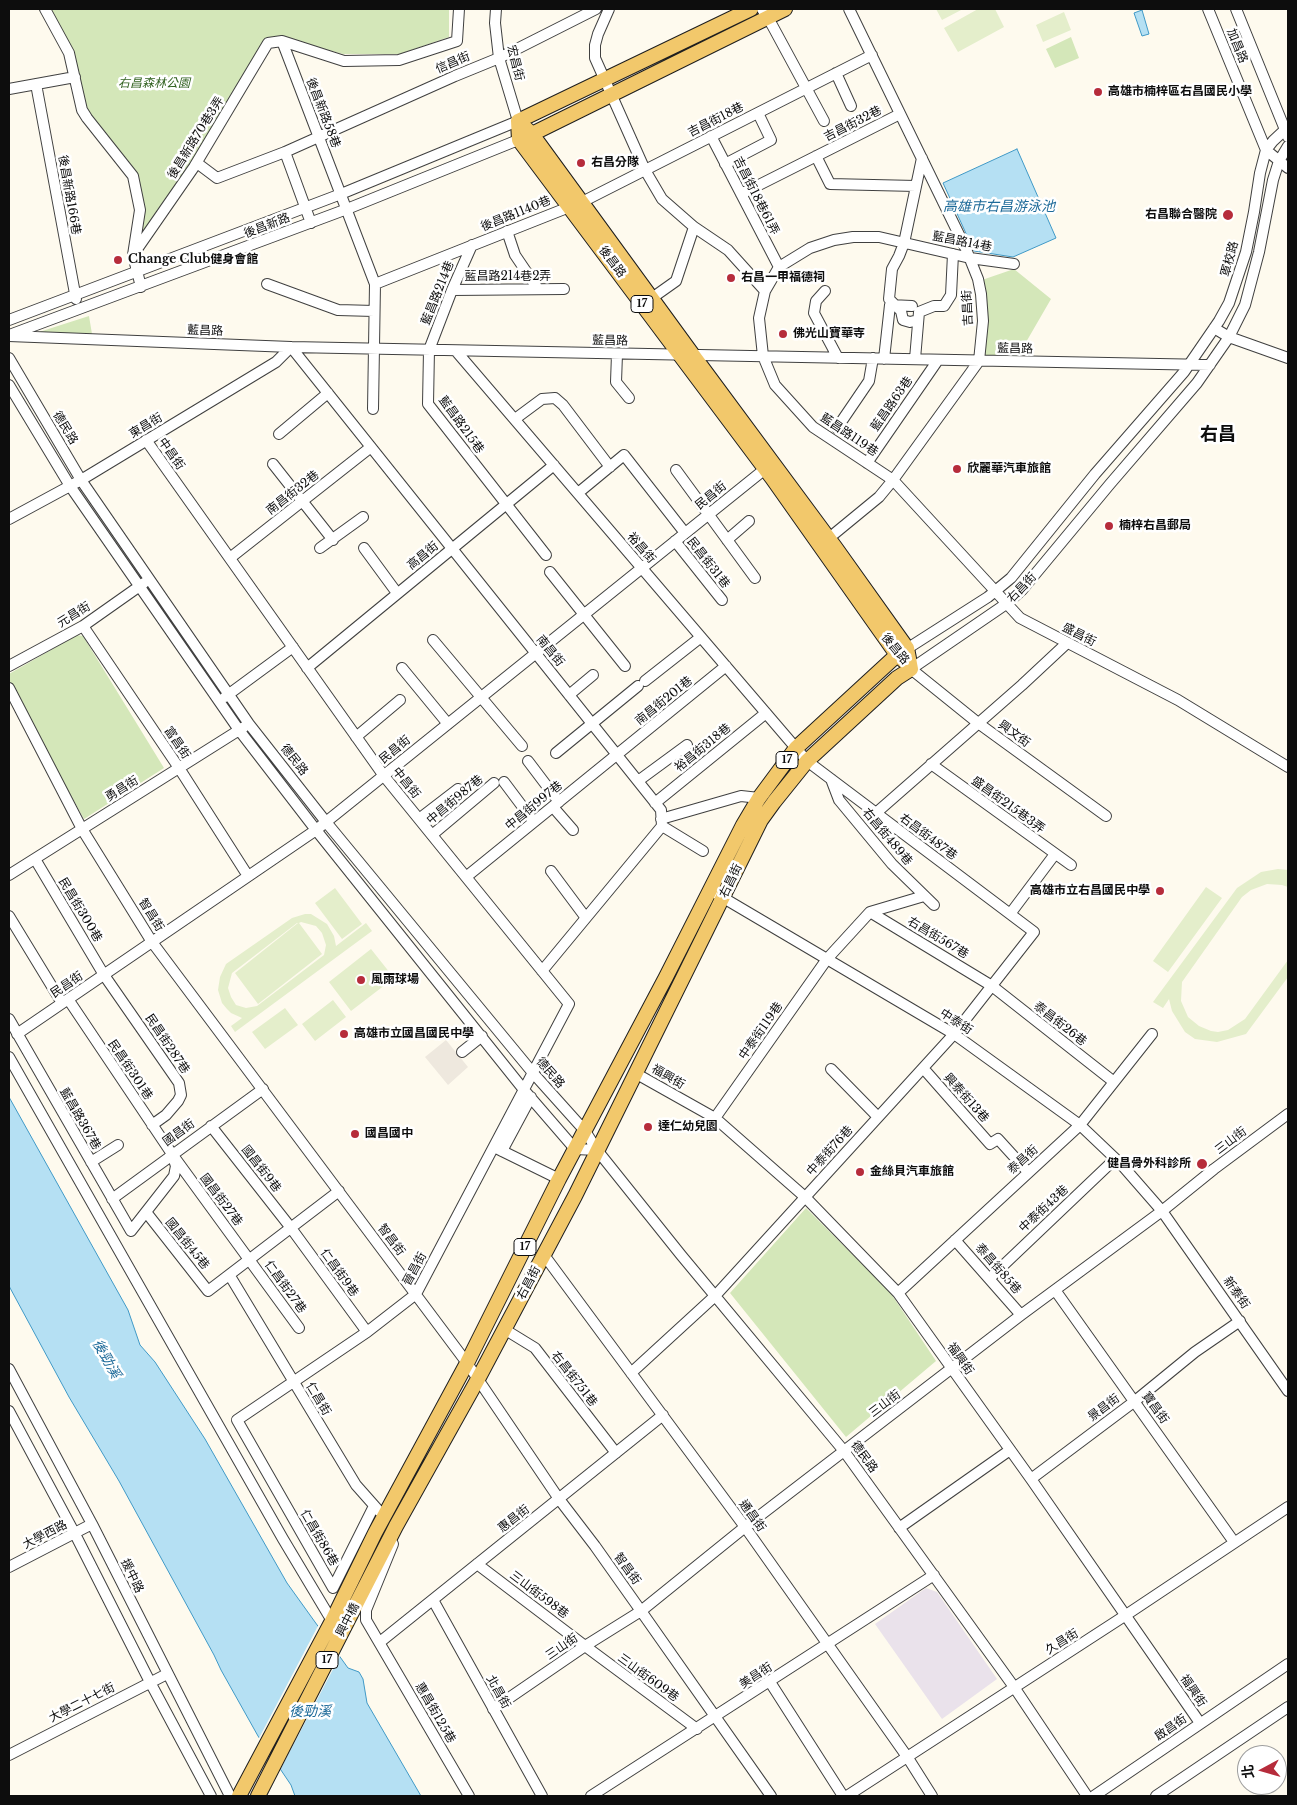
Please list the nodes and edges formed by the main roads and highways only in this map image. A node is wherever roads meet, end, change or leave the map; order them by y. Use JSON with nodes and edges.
{"nodes":[{"id":1,"x":751,"y":9,"type":"edge"},
{"id":2,"x":785,"y":9,"type":"edge"},
{"id":3,"x":765,"y":13,"type":"edge"},
{"id":4,"x":518,"y":122,"type":"junction"},
{"id":5,"x":532,"y":134,"type":"junction"},
{"id":6,"x":576,"y":204,"type":"junction"},
{"id":7,"x":686,"y":355,"type":"junction"},
{"id":8,"x":902,"y":652,"type":"junction"},
{"id":9,"x":911,"y":669,"type":"joint"},
{"id":10,"x":375,"y":1533,"type":"joint"},
{"id":11,"x":388,"y":1543,"type":"joint"},
{"id":12,"x":239,"y":1796,"type":"edge"},
{"id":13,"x":258,"y":1796,"type":"edge"}],
"edges":[{"from":1,"to":4,"type":"main road"},
{"from":2,"to":3,"type":"main road"},
{"from":3,"to":5,"type":"main road"},
{"from":4,"to":5,"type":"main road","name":"後昌路","number":"17"},
{"from":4,"to":6,"type":"main road","name":"後昌路","number":"17"},
{"from":5,"to":6,"type":"main road","name":"後昌路","number":"17"},
{"from":6,"to":7,"type":"main road","name":"後昌路","number":"17"},
{"from":6,"to":7,"type":"main road","name":"後昌路","number":"17"},
{"from":7,"to":8,"type":"main road","name":"後昌路","number":"17"},
{"from":8,"to":9,"type":"main road","name":"後昌路","number":"17"},
{"from":8,"to":10,"type":"main road","name":"右昌街","number":"17"},
{"from":9,"to":11,"type":"main road","name":"右昌街","number":"17"},
{"from":10,"to":12,"type":"main road","name":"興中橋","number":"17"},
{"from":11,"to":13,"type":"main road","name":"興中橋","number":"17"}]}
